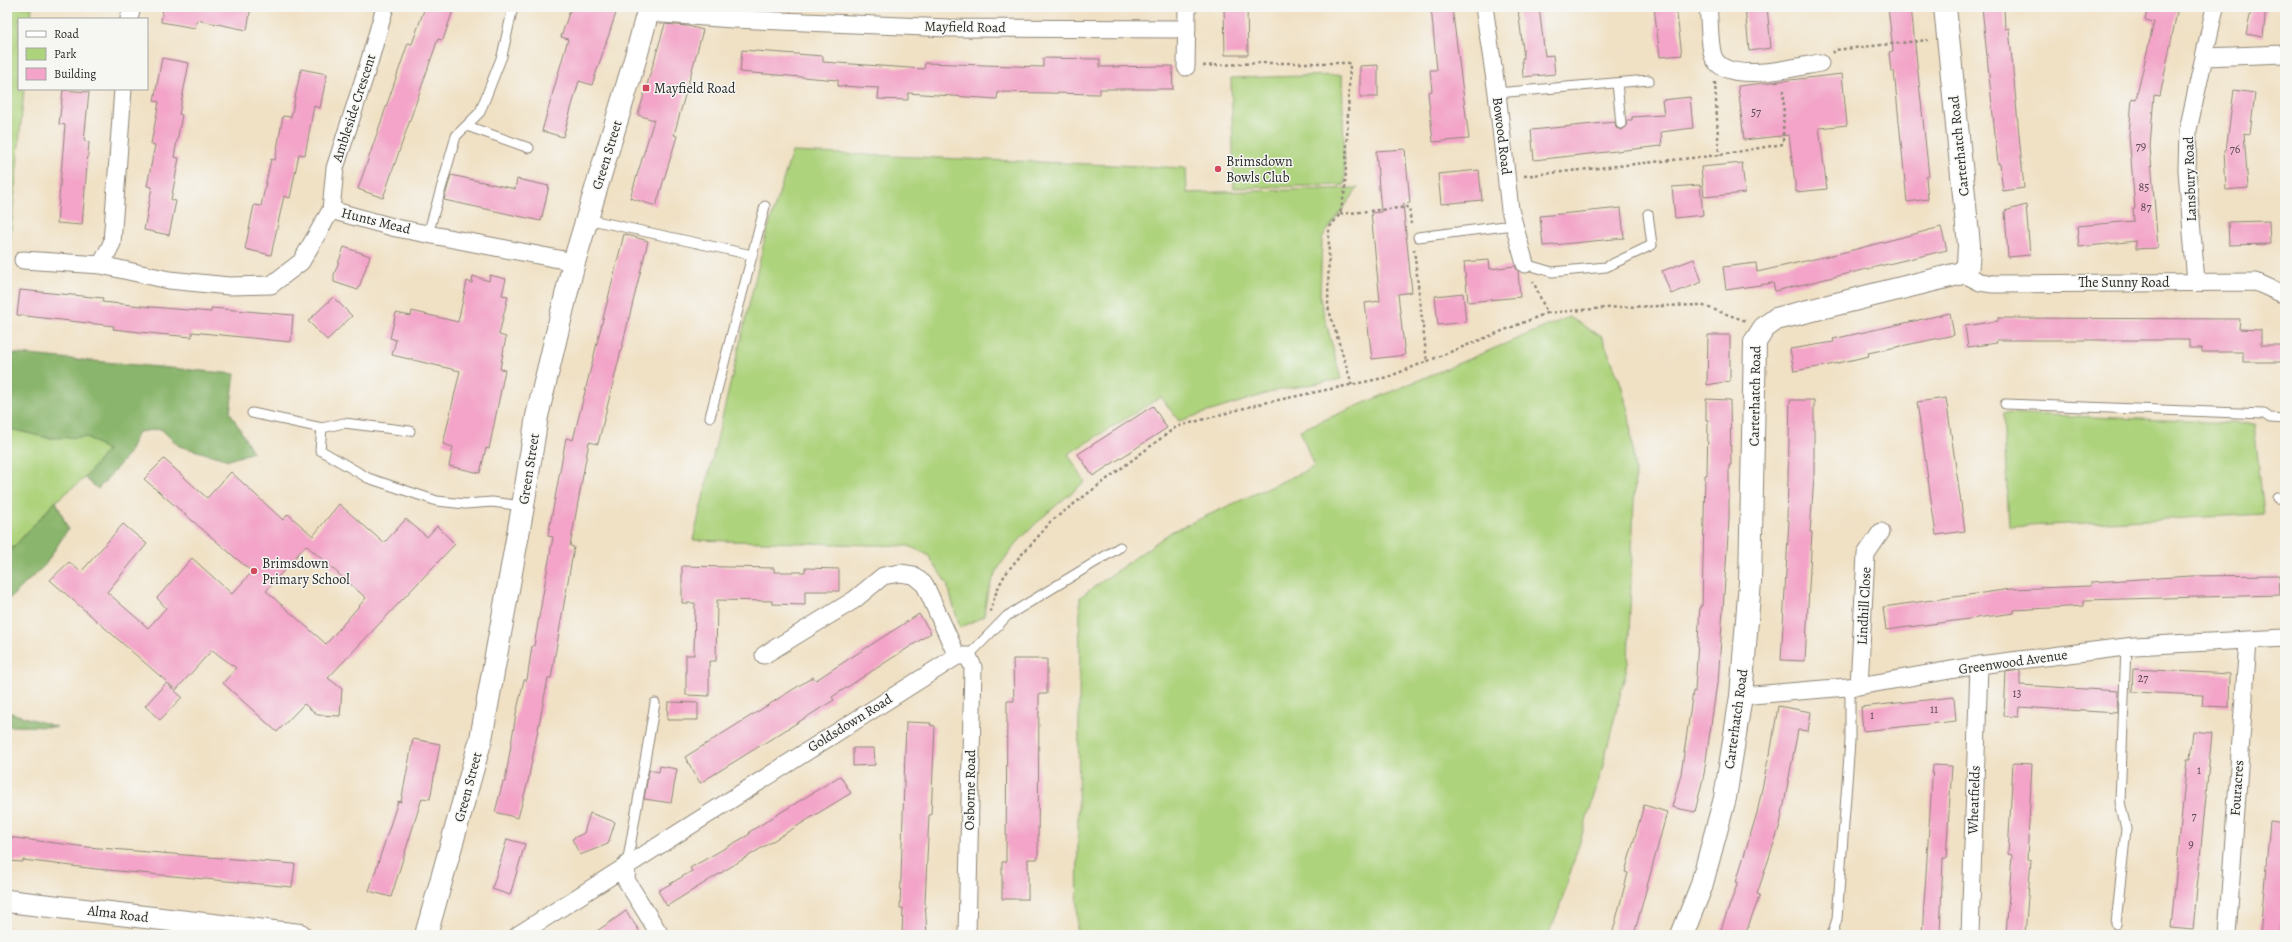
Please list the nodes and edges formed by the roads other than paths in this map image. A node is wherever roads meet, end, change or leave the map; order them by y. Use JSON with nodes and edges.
{"nodes":[{"id":1,"x":132,"y":7,"type":"edge"},
{"id":2,"x":385,"y":7,"type":"edge"},
{"id":3,"x":513,"y":7,"type":"edge"},
{"id":4,"x":1187,"y":7,"type":"edge"},
{"id":5,"x":1484,"y":7,"type":"edge"},
{"id":6,"x":1708,"y":7,"type":"edge"},
{"id":7,"x":1945,"y":7,"type":"edge"},
{"id":8,"x":2215,"y":7,"type":"edge"},
{"id":9,"x":648,"y":10,"type":"edge"},
{"id":10,"x":129,"y":18,"type":"edge"},
{"id":11,"x":1187,"y":29,"type":"junction"},
{"id":12,"x":2285,"y":54,"type":"edge"},
{"id":13,"x":2205,"y":57,"type":"junction"},
{"id":14,"x":1820,"y":64,"type":"road end"},
{"id":15,"x":1186,"y":67,"type":"road end"},
{"id":16,"x":1649,"y":80,"type":"dead end"},
{"id":17,"x":1617,"y":83,"type":"junction"},
{"id":18,"x":123,"y":90,"type":"edge"},
{"id":19,"x":1497,"y":92,"type":"junction"},
{"id":20,"x":1621,"y":124,"type":"dead end"},
{"id":21,"x":467,"y":126,"type":"junction"},
{"id":22,"x":529,"y":148,"type":"dead end"},
{"id":23,"x":764,"y":206,"type":"dead end"},
{"id":24,"x":331,"y":210,"type":"junction"},
{"id":25,"x":1648,"y":214,"type":"dead end"},
{"id":26,"x":587,"y":219,"type":"junction"},
{"id":27,"x":1513,"y":225,"type":"junction"},
{"id":28,"x":428,"y":234,"type":"junction"},
{"id":29,"x":1415,"y":234,"type":"road end"},
{"id":30,"x":752,"y":255,"type":"junction"},
{"id":31,"x":23,"y":260,"type":"dead end"},
{"id":32,"x":574,"y":262,"type":"junction"},
{"id":33,"x":1525,"y":264,"type":"joint"},
{"id":34,"x":101,"y":265,"type":"junction"},
{"id":35,"x":1962,"y":273,"type":"junction"},
{"id":36,"x":2196,"y":282,"type":"junction"},
{"id":37,"x":2285,"y":295,"type":"edge"},
{"id":38,"x":2005,"y":404,"type":"dead end"},
{"id":39,"x":252,"y":413,"type":"dead end"},
{"id":40,"x":710,"y":418,"type":"dead end"},
{"id":41,"x":2285,"y":419,"type":"edge"},
{"id":42,"x":322,"y":428,"type":"junction"},
{"id":43,"x":410,"y":432,"type":"dead end"},
{"id":44,"x":523,"y":506,"type":"junction"},
{"id":45,"x":1881,"y":532,"type":"dead end"},
{"id":46,"x":1120,"y":547,"type":"dead end"},
{"id":47,"x":2285,"y":638,"type":"edge"},
{"id":48,"x":2248,"y":642,"type":"junction"},
{"id":49,"x":2126,"y":647,"type":"junction"},
{"id":50,"x":764,"y":655,"type":"dead end"},
{"id":51,"x":962,"y":656,"type":"junction"},
{"id":52,"x":1979,"y":665,"type":"junction"},
{"id":53,"x":1855,"y":686,"type":"junction"},
{"id":54,"x":1741,"y":696,"type":"junction"},
{"id":55,"x":655,"y":703,"type":"dead end"},
{"id":56,"x":627,"y":864,"type":"junction"},
{"id":57,"x":7,"y":901,"type":"edge"},
{"id":58,"x":2116,"y":924,"type":"dead end"},
{"id":59,"x":300,"y":935,"type":"edge"},
{"id":60,"x":426,"y":935,"type":"edge"},
{"id":61,"x":518,"y":935,"type":"edge"},
{"id":62,"x":660,"y":935,"type":"edge"},
{"id":63,"x":967,"y":935,"type":"edge"},
{"id":64,"x":1682,"y":935,"type":"edge"},
{"id":65,"x":1832,"y":935,"type":"edge"},
{"id":66,"x":1970,"y":935,"type":"edge"},
{"id":67,"x":2227,"y":935,"type":"edge"}],
"edges":[{"from":1,"to":10,"type":"street"},
{"from":2,"to":24,"type":"street","name":"Ambleside Crescent"},
{"from":3,"to":21,"type":"lane"},
{"from":4,"to":11,"type":"street"},
{"from":5,"to":19,"type":"street","name":"Bowood Road"},
{"from":6,"to":14,"type":"street"},
{"from":7,"to":35,"type":"street","name":"Carterhatch Road"},
{"from":8,"to":13,"type":"street","name":"Lansbury Road"},
{"from":9,"to":11,"type":"street","name":"Mayfield Road"},
{"from":9,"to":26,"type":"street","name":"Green Street"},
{"from":11,"to":15,"type":"street"},
{"from":12,"to":13,"type":"street"},
{"from":13,"to":36,"type":"street","name":"Lansbury Road"},
{"from":16,"to":17,"type":"lane"},
{"from":17,"to":19,"type":"lane"},
{"from":17,"to":20,"type":"lane"},
{"from":18,"to":34,"type":"street"},
{"from":19,"to":27,"type":"street","name":"Bowood Road"},
{"from":21,"to":22,"type":"lane"},
{"from":21,"to":28,"type":"lane"},
{"from":23,"to":30,"type":"lane"},
{"from":24,"to":28,"type":"street","name":"Hunts Mead"},
{"from":24,"to":34,"type":"street","name":"Hunts Mead"},
{"from":25,"to":33,"type":"lane"},
{"from":26,"to":30,"type":"lane"},
{"from":26,"to":32,"type":"street","name":"Green Street"},
{"from":27,"to":29,"type":"lane"},
{"from":27,"to":33,"type":"street","name":"Bowood Road"},
{"from":28,"to":32,"type":"street","name":"Hunts Mead"},
{"from":30,"to":40,"type":"lane"},
{"from":31,"to":34,"type":"street","name":"Hunts Mead"},
{"from":32,"to":44,"type":"street","name":"Green Street"},
{"from":35,"to":36,"type":"street","name":"The Sunny Road"},
{"from":35,"to":54,"type":"street","name":"Carterhatch Road"},
{"from":36,"to":37,"type":"street","name":"The Sunny Road"},
{"from":38,"to":41,"type":"lane"},
{"from":39,"to":42,"type":"lane"},
{"from":42,"to":43,"type":"lane"},
{"from":42,"to":44,"type":"lane"},
{"from":44,"to":60,"type":"street","name":"Green Street"},
{"from":45,"to":53,"type":"street","name":"Lindhill Close"},
{"from":46,"to":51,"type":"lane"},
{"from":47,"to":48,"type":"street","name":"Greenwood Avenue"},
{"from":48,"to":49,"type":"street","name":"Greenwood Avenue"},
{"from":48,"to":67,"type":"street","name":"Fouracres"},
{"from":49,"to":52,"type":"street","name":"Greenwood Avenue"},
{"from":49,"to":58,"type":"lane"},
{"from":50,"to":51,"type":"street"},
{"from":51,"to":56,"type":"street","name":"Goldsdown Road"},
{"from":51,"to":63,"type":"street","name":"Osborne Road"},
{"from":52,"to":53,"type":"street","name":"Greenwood Avenue"},
{"from":52,"to":66,"type":"street","name":"Wheatfields"},
{"from":53,"to":54,"type":"street","name":"Greenwood Avenue"},
{"from":53,"to":65,"type":"lane"},
{"from":54,"to":64,"type":"street","name":"Carterhatch Road"},
{"from":55,"to":56,"type":"lane"},
{"from":56,"to":61,"type":"street","name":"Goldsdown Road"},
{"from":56,"to":62,"type":"street"},
{"from":57,"to":59,"type":"street","name":"Alma Road"}]}
